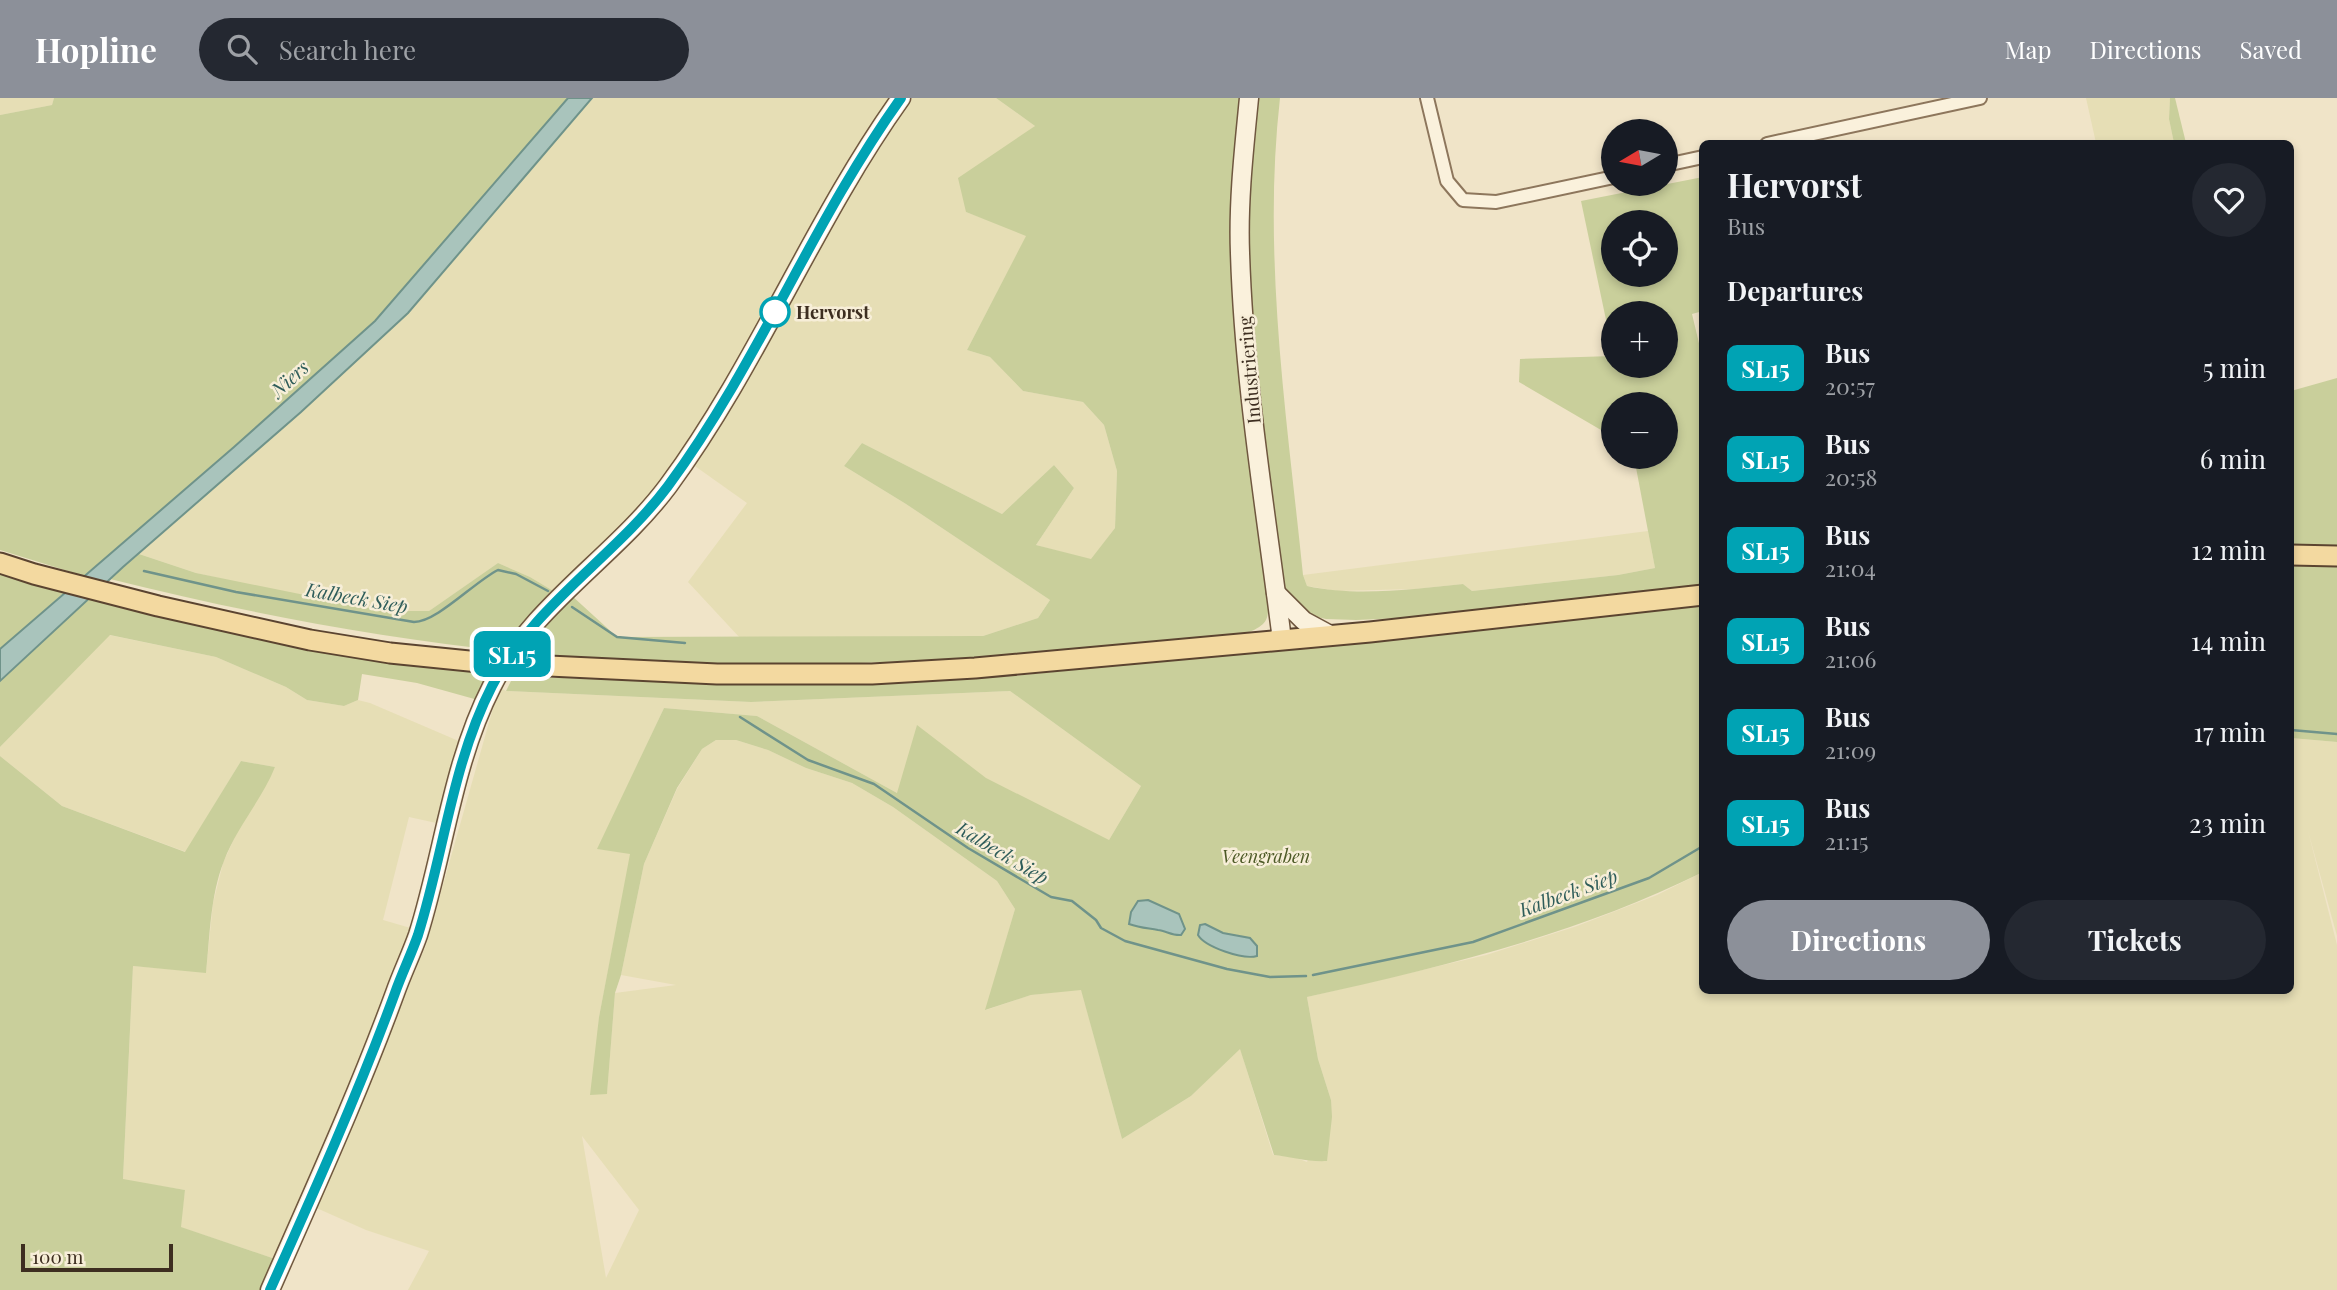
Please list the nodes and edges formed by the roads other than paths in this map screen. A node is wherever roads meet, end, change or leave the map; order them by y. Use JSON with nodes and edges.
{"nodes":[{"id":1,"x":901,"y":98,"type":"edge"},
{"id":2,"x":1249,"y":98,"type":"edge"},
{"id":3,"x":1427,"y":98,"type":"edge"},
{"id":4,"x":1980,"y":98,"type":"edge"},
{"id":5,"x":1786,"y":140,"type":"edge"},
{"id":6,"x":1699,"y":159,"type":"edge"},
{"id":7,"x":1678,"y":163,"type":"edge"},
{"id":8,"x":1601,"y":180,"type":"edge"},
{"id":9,"x":2294,"y":555,"type":"edge"},
{"id":10,"x":2337,"y":556,"type":"edge"},
{"id":11,"x":0,"y":563,"type":"edge"},
{"id":12,"x":1276,"y":593,"type":"junction"},
{"id":13,"x":1699,"y":595,"type":"edge"},
{"id":14,"x":1330,"y":635,"type":"junction"},
{"id":15,"x":1282,"y":640,"type":"junction"},
{"id":16,"x":270,"y":1290,"type":"edge"}],
"edges":[{"from":1,"to":16,"type":"street"},
{"from":2,"to":12,"type":"street","name":"Industriering"},
{"from":3,"to":8,"type":"street"},
{"from":4,"to":5,"type":"street"},
{"from":6,"to":7,"type":"street"},
{"from":9,"to":10,"type":"main road"},
{"from":11,"to":15,"type":"main road","bridge":true},
{"from":12,"to":14,"type":"street"},
{"from":12,"to":15,"type":"street","name":"Industriering"},
{"from":13,"to":14,"type":"main road"},
{"from":14,"to":15,"type":"main road"}]}
